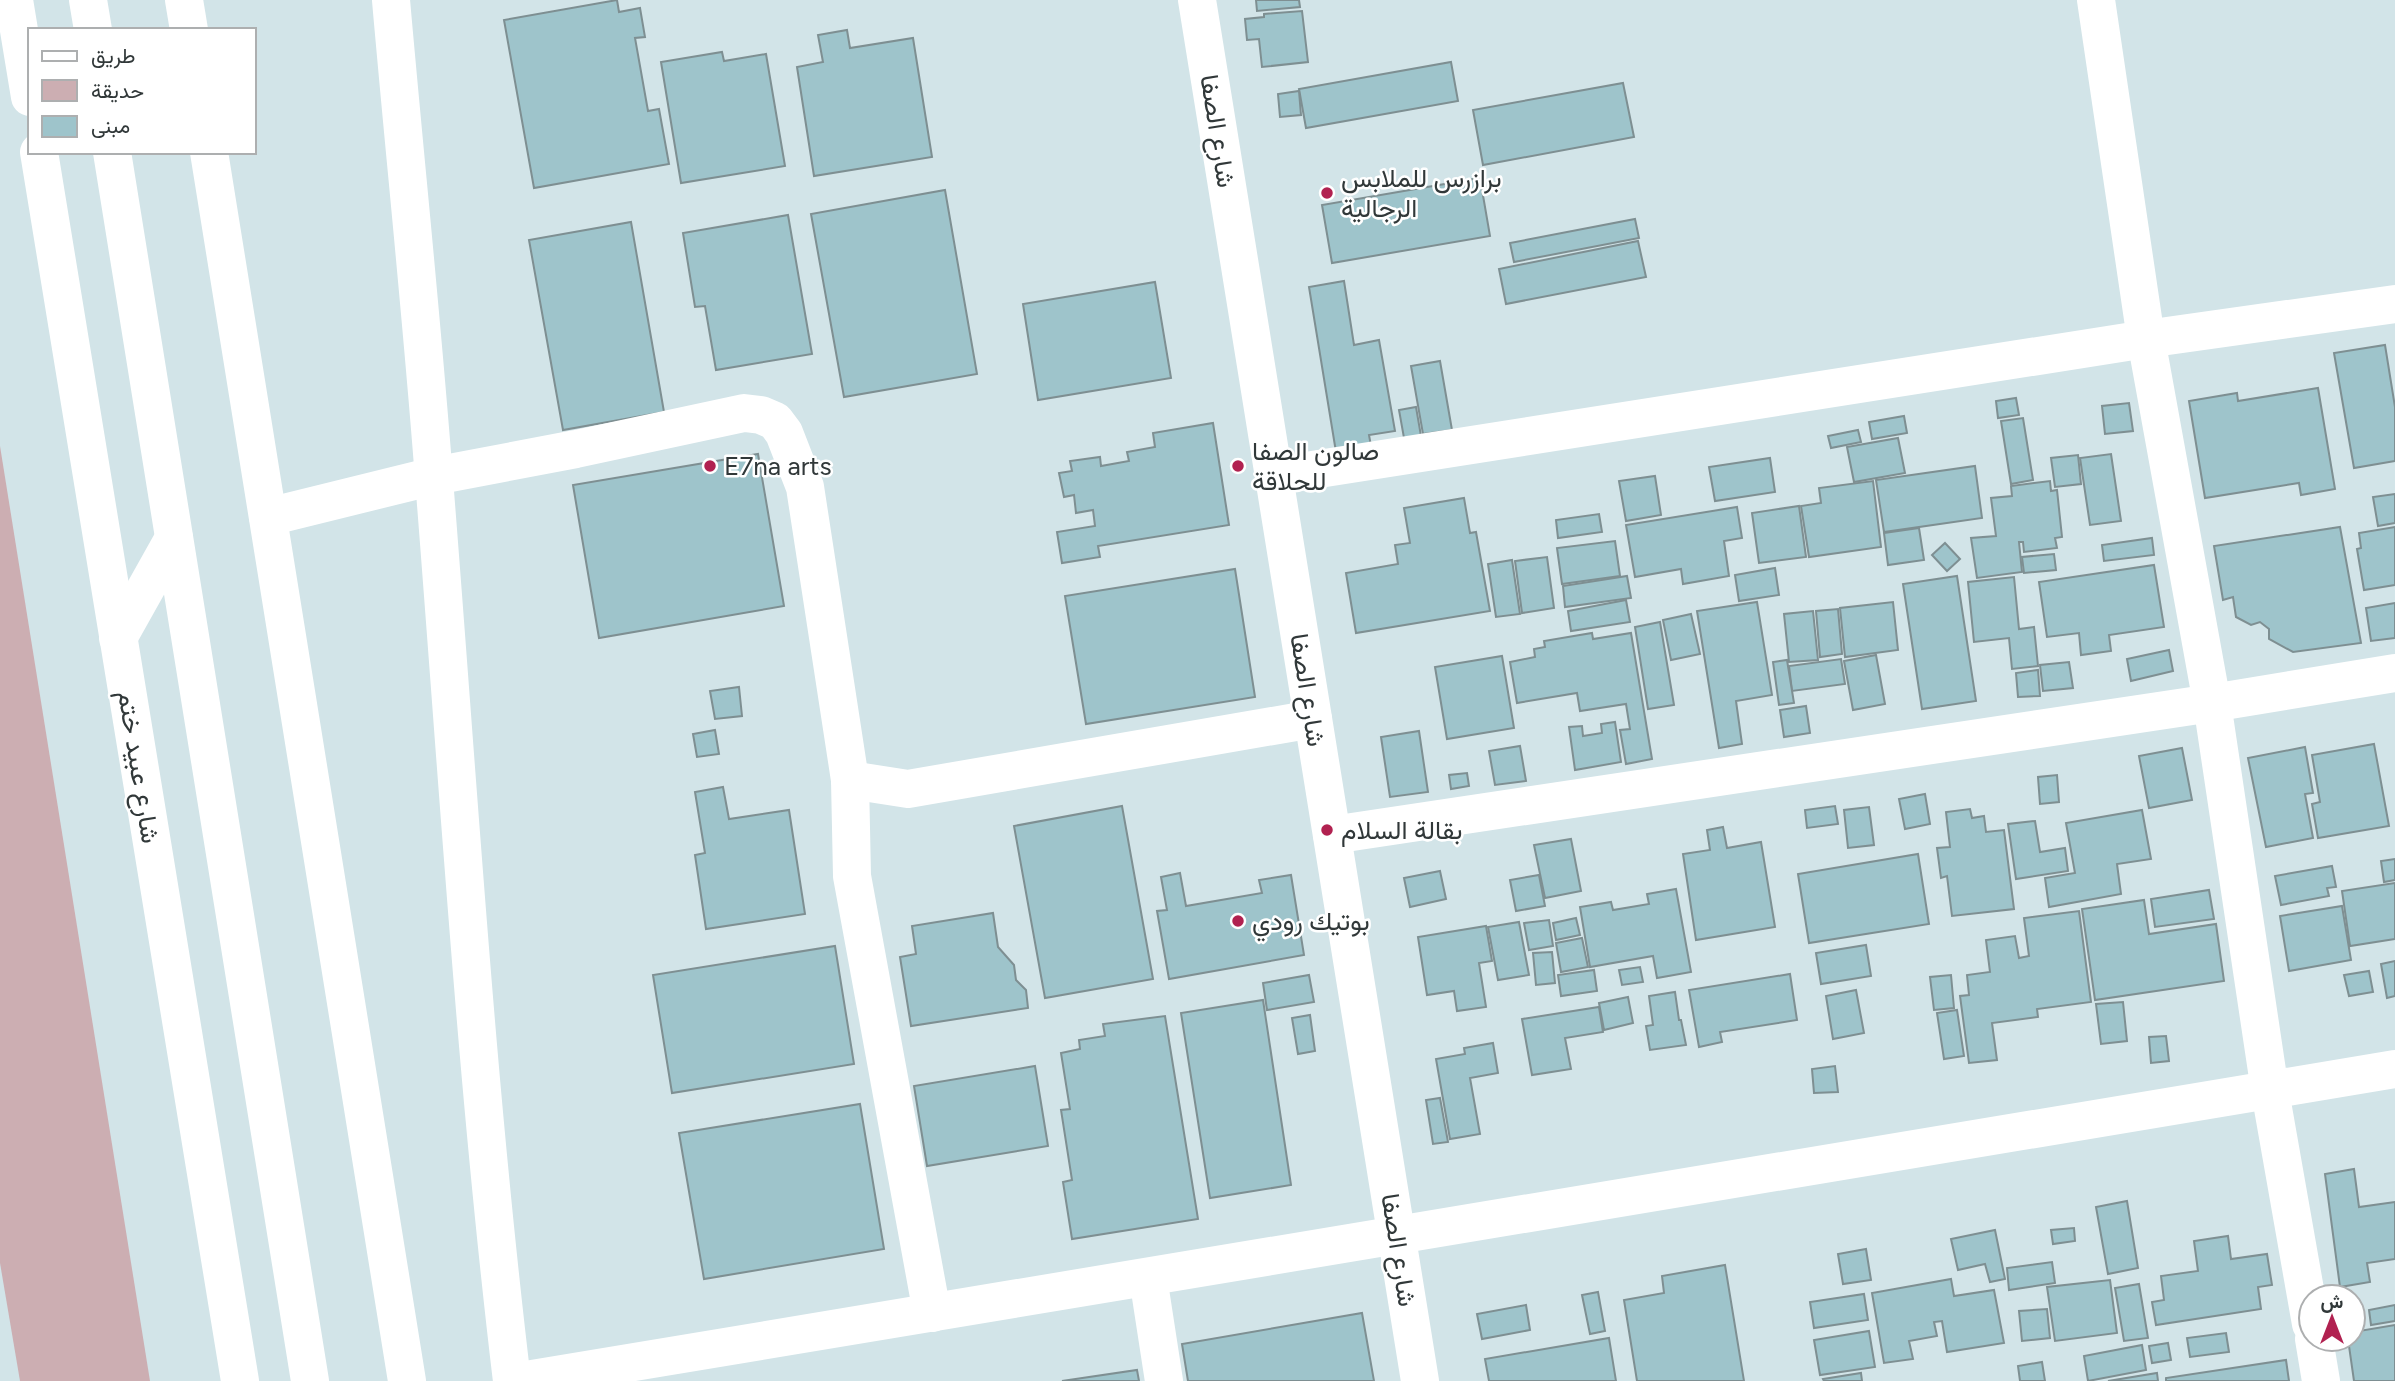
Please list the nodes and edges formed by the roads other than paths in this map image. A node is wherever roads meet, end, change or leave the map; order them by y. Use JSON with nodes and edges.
{"nodes":[{"id":1,"x":14,"y":0,"type":"edge"},
{"id":2,"x":88,"y":0,"type":"edge"},
{"id":3,"x":184,"y":0,"type":"edge"},
{"id":4,"x":391,"y":0,"type":"edge"},
{"id":5,"x":1197,"y":0,"type":"edge"},
{"id":6,"x":2103,"y":1,"type":"edge"},
{"id":7,"x":93,"y":28,"type":"edge"},
{"id":8,"x":189,"y":28,"type":"edge"},
{"id":9,"x":28,"y":85,"type":"edge"},
{"id":10,"x":39,"y":154,"type":"edge"},
{"id":11,"x":112,"y":154,"type":"edge"},
{"id":12,"x":209,"y":154,"type":"edge"},
{"id":13,"x":2395,"y":304,"type":"edge"},
{"id":14,"x":2146,"y":339,"type":"junction"},
{"id":15,"x":434,"y":476,"type":"junction"},
{"id":16,"x":1274,"y":477,"type":"junction"},
{"id":17,"x":268,"y":517,"type":"junction"},
{"id":18,"x":174,"y":538,"type":"junction"},
{"id":19,"x":118,"y":638,"type":"junction"},
{"id":20,"x":2395,"y":673,"type":"edge"},
{"id":21,"x":2212,"y":703,"type":"junction"},
{"id":22,"x":1313,"y":719,"type":"junction"},
{"id":23,"x":850,"y":780,"type":"junction"},
{"id":24,"x":1332,"y":835,"type":"junction"},
{"id":25,"x":2395,"y":1069,"type":"edge"},
{"id":26,"x":2270,"y":1091,"type":"junction"},
{"id":27,"x":1396,"y":1236,"type":"junction"},
{"id":28,"x":1148,"y":1277,"type":"junction"},
{"id":29,"x":2304,"y":1283,"type":"edge"},
{"id":30,"x":932,"y":1313,"type":"junction"},
{"id":31,"x":2316,"y":1353,"type":"edge"},
{"id":32,"x":644,"y":1371,"type":"edge"},
{"id":33,"x":240,"y":1381,"type":"edge"},
{"id":34,"x":310,"y":1381,"type":"edge"},
{"id":35,"x":407,"y":1381,"type":"edge"},
{"id":36,"x":512,"y":1381,"type":"edge"},
{"id":37,"x":520,"y":1381,"type":"edge"},
{"id":38,"x":1164,"y":1381,"type":"edge"},
{"id":39,"x":1420,"y":1381,"type":"edge"},
{"id":40,"x":2321,"y":1381,"type":"edge"}],
"edges":[{"from":1,"to":9,"type":"street"},
{"from":2,"to":7,"type":"street"},
{"from":3,"to":8,"type":"street"},
{"from":4,"to":15,"type":"street"},
{"from":5,"to":16,"type":"street","name":"شارع الصفا"},
{"from":6,"to":14,"type":"street"},
{"from":10,"to":19,"type":"street","name":"شارع عبيد ختم"},
{"from":11,"to":18,"type":"street"},
{"from":12,"to":17,"type":"street"},
{"from":13,"to":14,"type":"street"},
{"from":14,"to":16,"type":"street"},
{"from":14,"to":21,"type":"street"},
{"from":15,"to":17,"type":"street"},
{"from":15,"to":23,"type":"street"},
{"from":15,"to":36,"type":"street"},
{"from":16,"to":22,"type":"street","name":"شارع الصفا"},
{"from":17,"to":35,"type":"street"},
{"from":18,"to":19,"type":"street"},
{"from":18,"to":34,"type":"street"},
{"from":19,"to":33,"type":"street","name":"شارع عبيد ختم"},
{"from":20,"to":21,"type":"street"},
{"from":21,"to":24,"type":"street"},
{"from":21,"to":26,"type":"street"},
{"from":22,"to":23,"type":"street"},
{"from":22,"to":24,"type":"street","name":"شارع الصفا"},
{"from":23,"to":30,"type":"street"},
{"from":24,"to":27,"type":"street","name":"شارع الصفا"},
{"from":25,"to":26,"type":"street"},
{"from":26,"to":27,"type":"street"},
{"from":26,"to":29,"type":"street"},
{"from":27,"to":28,"type":"street"},
{"from":27,"to":39,"type":"street","name":"شارع الصفا"},
{"from":28,"to":30,"type":"street"},
{"from":28,"to":38,"type":"street"},
{"from":30,"to":32,"type":"street"},
{"from":31,"to":40,"type":"street"},
{"from":32,"to":37,"type":"street"}]}
